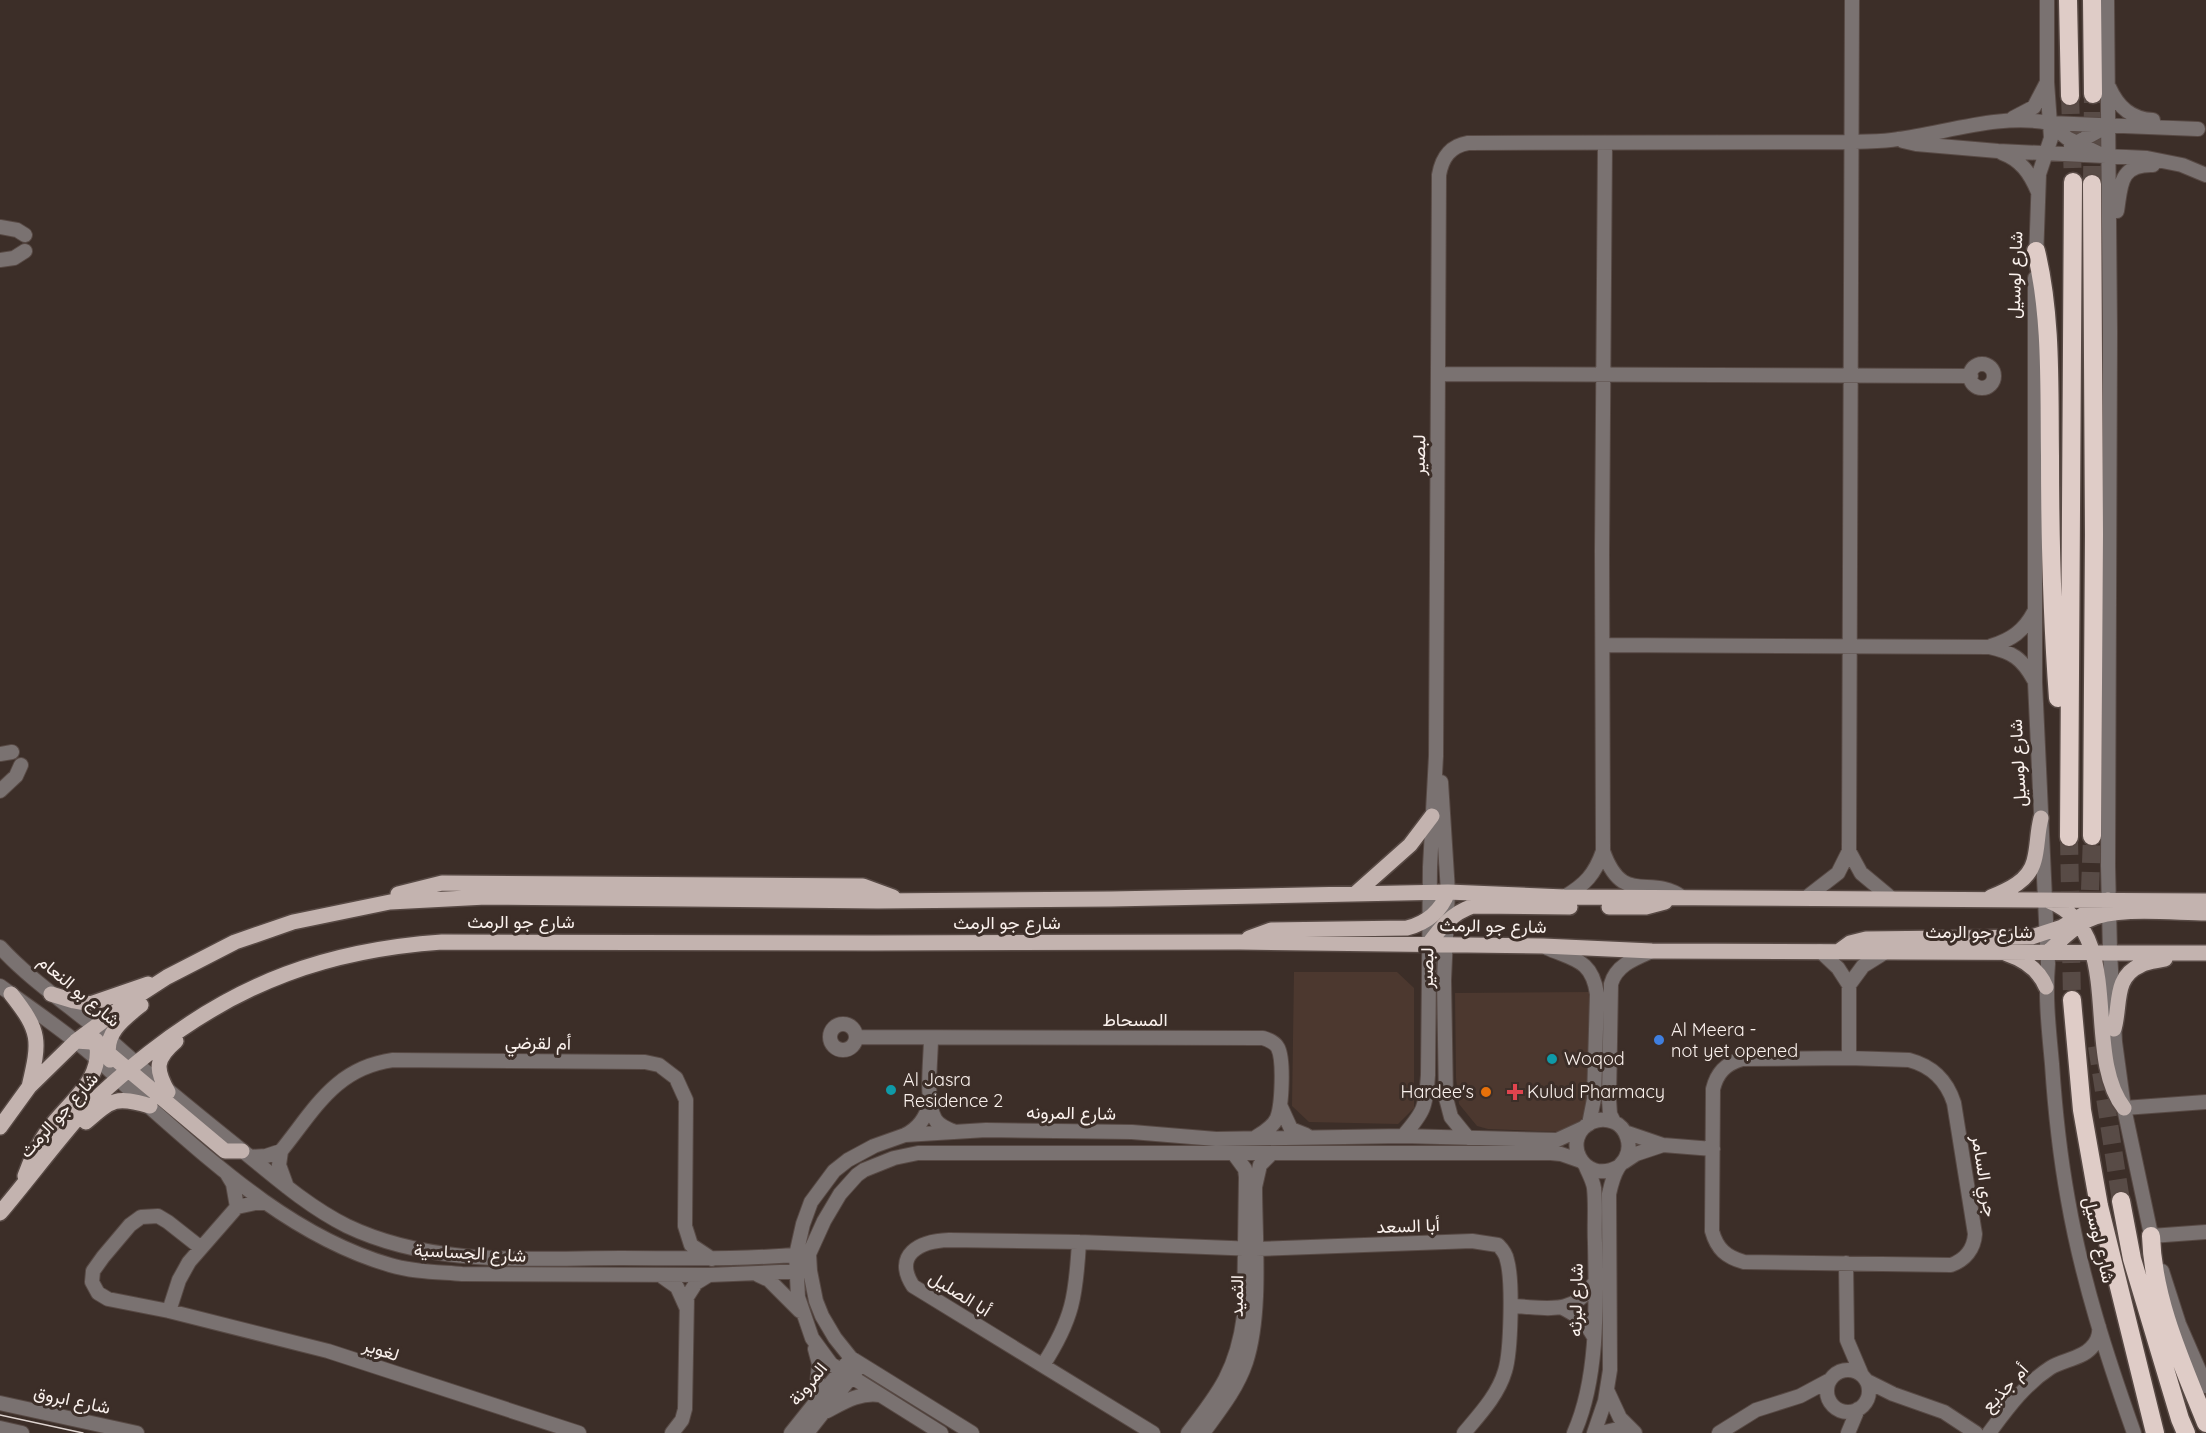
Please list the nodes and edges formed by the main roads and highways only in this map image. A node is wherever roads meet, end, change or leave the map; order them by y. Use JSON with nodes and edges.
{"nodes":[{"id":1,"x":2068,"y":0,"type":"edge"},
{"id":2,"x":2092,"y":0,"type":"edge"},
{"id":3,"x":2101,"y":90,"type":"tunnel mouth"},
{"id":4,"x":2070,"y":96,"type":"tunnel mouth"},
{"id":5,"x":2073,"y":182,"type":"tunnel mouth"},
{"id":6,"x":2092,"y":184,"type":"tunnel mouth"},
{"id":7,"x":2036,"y":251,"type":"road end"},
{"id":8,"x":2069,"y":754,"type":"junction"},
{"id":9,"x":1432,"y":816,"type":"road end"},
{"id":10,"x":2041,"y":818,"type":"road end"},
{"id":11,"x":2092,"y":836,"type":"tunnel mouth"},
{"id":12,"x":2069,"y":837,"type":"tunnel mouth"},
{"id":13,"x":1449,"y":892,"type":"junction"},
{"id":14,"x":1356,"y":893,"type":"junction"},
{"id":15,"x":1682,"y":897,"type":"junction"},
{"id":16,"x":1988,"y":899,"type":"junction"},
{"id":17,"x":2045,"y":900,"type":"junction"},
{"id":18,"x":2206,"y":901,"type":"edge"},
{"id":19,"x":2109,"y":907,"type":"junction"},
{"id":20,"x":2206,"y":913,"type":"edge"},
{"id":21,"x":2078,"y":922,"type":"junction"},
{"id":22,"x":1240,"y":942,"type":"junction"},
{"id":23,"x":1428,"y":945,"type":"junction"},
{"id":24,"x":1839,"y":951,"type":"junction"},
{"id":25,"x":2002,"y":952,"type":"junction"},
{"id":26,"x":2048,"y":952,"type":"junction"},
{"id":27,"x":2092,"y":952,"type":"junction"},
{"id":28,"x":2206,"y":952,"type":"edge"},
{"id":29,"x":2178,"y":953,"type":"junction"},
{"id":30,"x":207,"y":955,"type":"junction"},
{"id":31,"x":167,"y":977,"type":"junction"},
{"id":32,"x":2046,"y":987,"type":"road end"},
{"id":33,"x":5,"y":990,"type":"edge"},
{"id":34,"x":51,"y":994,"type":"road end"},
{"id":35,"x":2072,"y":1000,"type":"tunnel mouth"},
{"id":36,"x":189,"y":1023,"type":"junction"},
{"id":37,"x":93,"y":1028,"type":"junction"},
{"id":38,"x":2114,"y":1029,"type":"road end"},
{"id":39,"x":76,"y":1041,"type":"junction"},
{"id":40,"x":103,"y":1049,"type":"junction"},
{"id":41,"x":127,"y":1071,"type":"junction"},
{"id":42,"x":29,"y":1087,"type":"junction"},
{"id":43,"x":168,"y":1092,"type":"road end"},
{"id":44,"x":150,"y":1106,"type":"road end"},
{"id":45,"x":2124,"y":1108,"type":"road end"},
{"id":46,"x":0,"y":1127,"type":"edge"},
{"id":47,"x":57,"y":1143,"type":"junction"},
{"id":48,"x":246,"y":1154,"type":"road end"},
{"id":49,"x":22,"y":1187,"type":"junction"},
{"id":50,"x":2121,"y":1201,"type":"tunnel mouth"},
{"id":51,"x":0,"y":1214,"type":"edge"},
{"id":52,"x":2151,"y":1236,"type":"road end"},
{"id":53,"x":2124,"y":1311,"type":"junction"},
{"id":54,"x":2206,"y":1423,"type":"edge"},
{"id":55,"x":2146,"y":1433,"type":"edge"},
{"id":56,"x":2155,"y":1433,"type":"edge"},
{"id":57,"x":2186,"y":1433,"type":"edge"}],
"edges":[{"from":1,"to":4,"type":"highway"},
{"from":2,"to":3,"type":"highway"},
{"from":5,"to":8,"type":"highway"},
{"from":6,"to":11,"type":"highway"},
{"from":7,"to":8,"type":"highway"},
{"from":8,"to":12,"type":"highway"},
{"from":9,"to":14,"type":"main road"},
{"from":10,"to":16,"type":"main road"},
{"from":13,"to":14,"type":"main road","name":"شارع جو الرمث"},
{"from":13,"to":15,"type":"main road","name":"شارع جو الرمث"},
{"from":13,"to":22,"type":"main road"},
{"from":14,"to":30,"type":"main road","name":"شارع جو الرمث"},
{"from":15,"to":16,"type":"main road","name":"شارع جو الرمث"},
{"from":15,"to":23,"type":"main road"},
{"from":16,"to":17,"type":"main road","name":"شارع جو الرمث"},
{"from":17,"to":19,"type":"main road","name":"شارع جو الرمث"},
{"from":17,"to":21,"type":"main road"},
{"from":18,"to":19,"type":"main road"},
{"from":19,"to":20,"type":"main road"},
{"from":19,"to":21,"type":"main road"},
{"from":21,"to":24,"type":"main road"},
{"from":21,"to":26,"type":"main road"},
{"from":21,"to":27,"type":"main road"},
{"from":22,"to":23,"type":"main road","name":"شارع جو الرمث"},
{"from":22,"to":36,"type":"main road","name":"شارع جو الرمث"},
{"from":23,"to":24,"type":"main road","name":"شارع جو الرمث"},
{"from":24,"to":25,"type":"main road","name":"شارع جو الرمث"},
{"from":25,"to":26,"type":"main road","name":"شارع جو الرمث"},
{"from":25,"to":32,"type":"main road"},
{"from":26,"to":27,"type":"main road","name":"شارع جو الرمث"},
{"from":27,"to":29,"type":"main road","name":"شارع جو الرمث"},
{"from":27,"to":45,"type":"main road"},
{"from":28,"to":29,"type":"main road"},
{"from":29,"to":38,"type":"main road"},
{"from":30,"to":31,"type":"main road","name":"شارع جو الرمث"},
{"from":30,"to":40,"type":"main road"},
{"from":31,"to":34,"type":"main road"},
{"from":31,"to":37,"type":"main road","name":"شارع جو الرمث"},
{"from":33,"to":42,"type":"main road"},
{"from":35,"to":53,"type":"highway","name":"شارع لوسيل"},
{"from":36,"to":41,"type":"main road","name":"شارع جو الرمث"},
{"from":36,"to":43,"type":"main road"},
{"from":37,"to":39,"type":"main road","name":"شارع جو الرمث"},
{"from":37,"to":40,"type":"main road"},
{"from":39,"to":40,"type":"main road"},
{"from":39,"to":42,"type":"main road","name":"شارع جو الرمث"},
{"from":40,"to":41,"type":"main road"},
{"from":40,"to":49,"type":"main road"},
{"from":41,"to":47,"type":"main road","name":"شارع جو الرمث"},
{"from":41,"to":48,"type":"main road"},
{"from":42,"to":46,"type":"main road","name":"شارع جو الرمث"},
{"from":44,"to":47,"type":"main road"},
{"from":47,"to":49,"type":"main road","name":"شارع جو الرمث"},
{"from":49,"to":51,"type":"main road","name":"شارع جو الرمث"},
{"from":50,"to":57,"type":"highway","name":"شارع لوسيل"},
{"from":52,"to":54,"type":"highway"},
{"from":53,"to":55,"type":"highway"},
{"from":53,"to":56,"type":"highway","name":"شارع لوسيل"}]}
